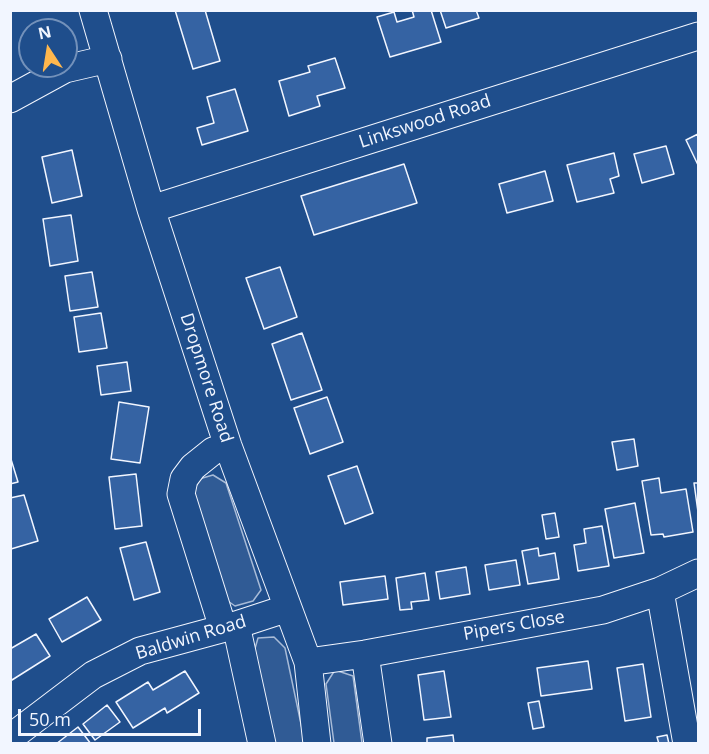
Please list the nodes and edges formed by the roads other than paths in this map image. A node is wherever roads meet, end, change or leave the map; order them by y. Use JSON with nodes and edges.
{"nodes":[{"id":1,"x":93,"y":10,"type":"edge"},
{"id":2,"x":699,"y":36,"type":"edge"},
{"id":3,"x":108,"y":59,"type":"junction"},
{"id":4,"x":10,"y":99,"type":"edge"},
{"id":5,"x":151,"y":209,"type":"junction"},
{"id":6,"x":228,"y":446,"type":"junction"},
{"id":7,"x":699,"y":573,"type":"edge"},
{"id":8,"x":660,"y":591,"type":"junction"},
{"id":9,"x":288,"y":608,"type":"junction"},
{"id":10,"x":229,"y":627,"type":"junction"},
{"id":11,"x":365,"y":654,"type":"junction"},
{"id":12,"x":308,"y":663,"type":"junction"},
{"id":13,"x":10,"y":738,"type":"edge"},
{"id":14,"x":262,"y":744,"type":"edge"},
{"id":15,"x":317,"y":744,"type":"edge"},
{"id":16,"x":378,"y":744,"type":"edge"},
{"id":17,"x":687,"y":744,"type":"edge"}],
"edges":[{"from":1,"to":3,"type":"street","name":"Dropmore Road"},
{"from":2,"to":5,"type":"street","name":"Linkswood Road"},
{"from":3,"to":4,"type":"street"},
{"from":3,"to":5,"type":"street","name":"Dropmore Road"},
{"from":5,"to":6,"type":"street","name":"Dropmore Road"},
{"from":6,"to":9,"type":"street","name":"Dropmore Road"},
{"from":6,"to":10,"type":"street"},
{"from":7,"to":8,"type":"street","name":"Pipers Close"},
{"from":8,"to":11,"type":"street","name":"Pipers Close"},
{"from":8,"to":17,"type":"street"},
{"from":9,"to":10,"type":"street","name":"Baldwin Road"},
{"from":9,"to":12,"type":"street","name":"Dropmore Road"},
{"from":10,"to":13,"type":"street","name":"Baldwin Road"},
{"from":10,"to":14,"type":"street"},
{"from":11,"to":12,"type":"street","name":"Pipers Close"},
{"from":11,"to":16,"type":"street"},
{"from":12,"to":15,"type":"street","name":"Dropmore Road"}]}
